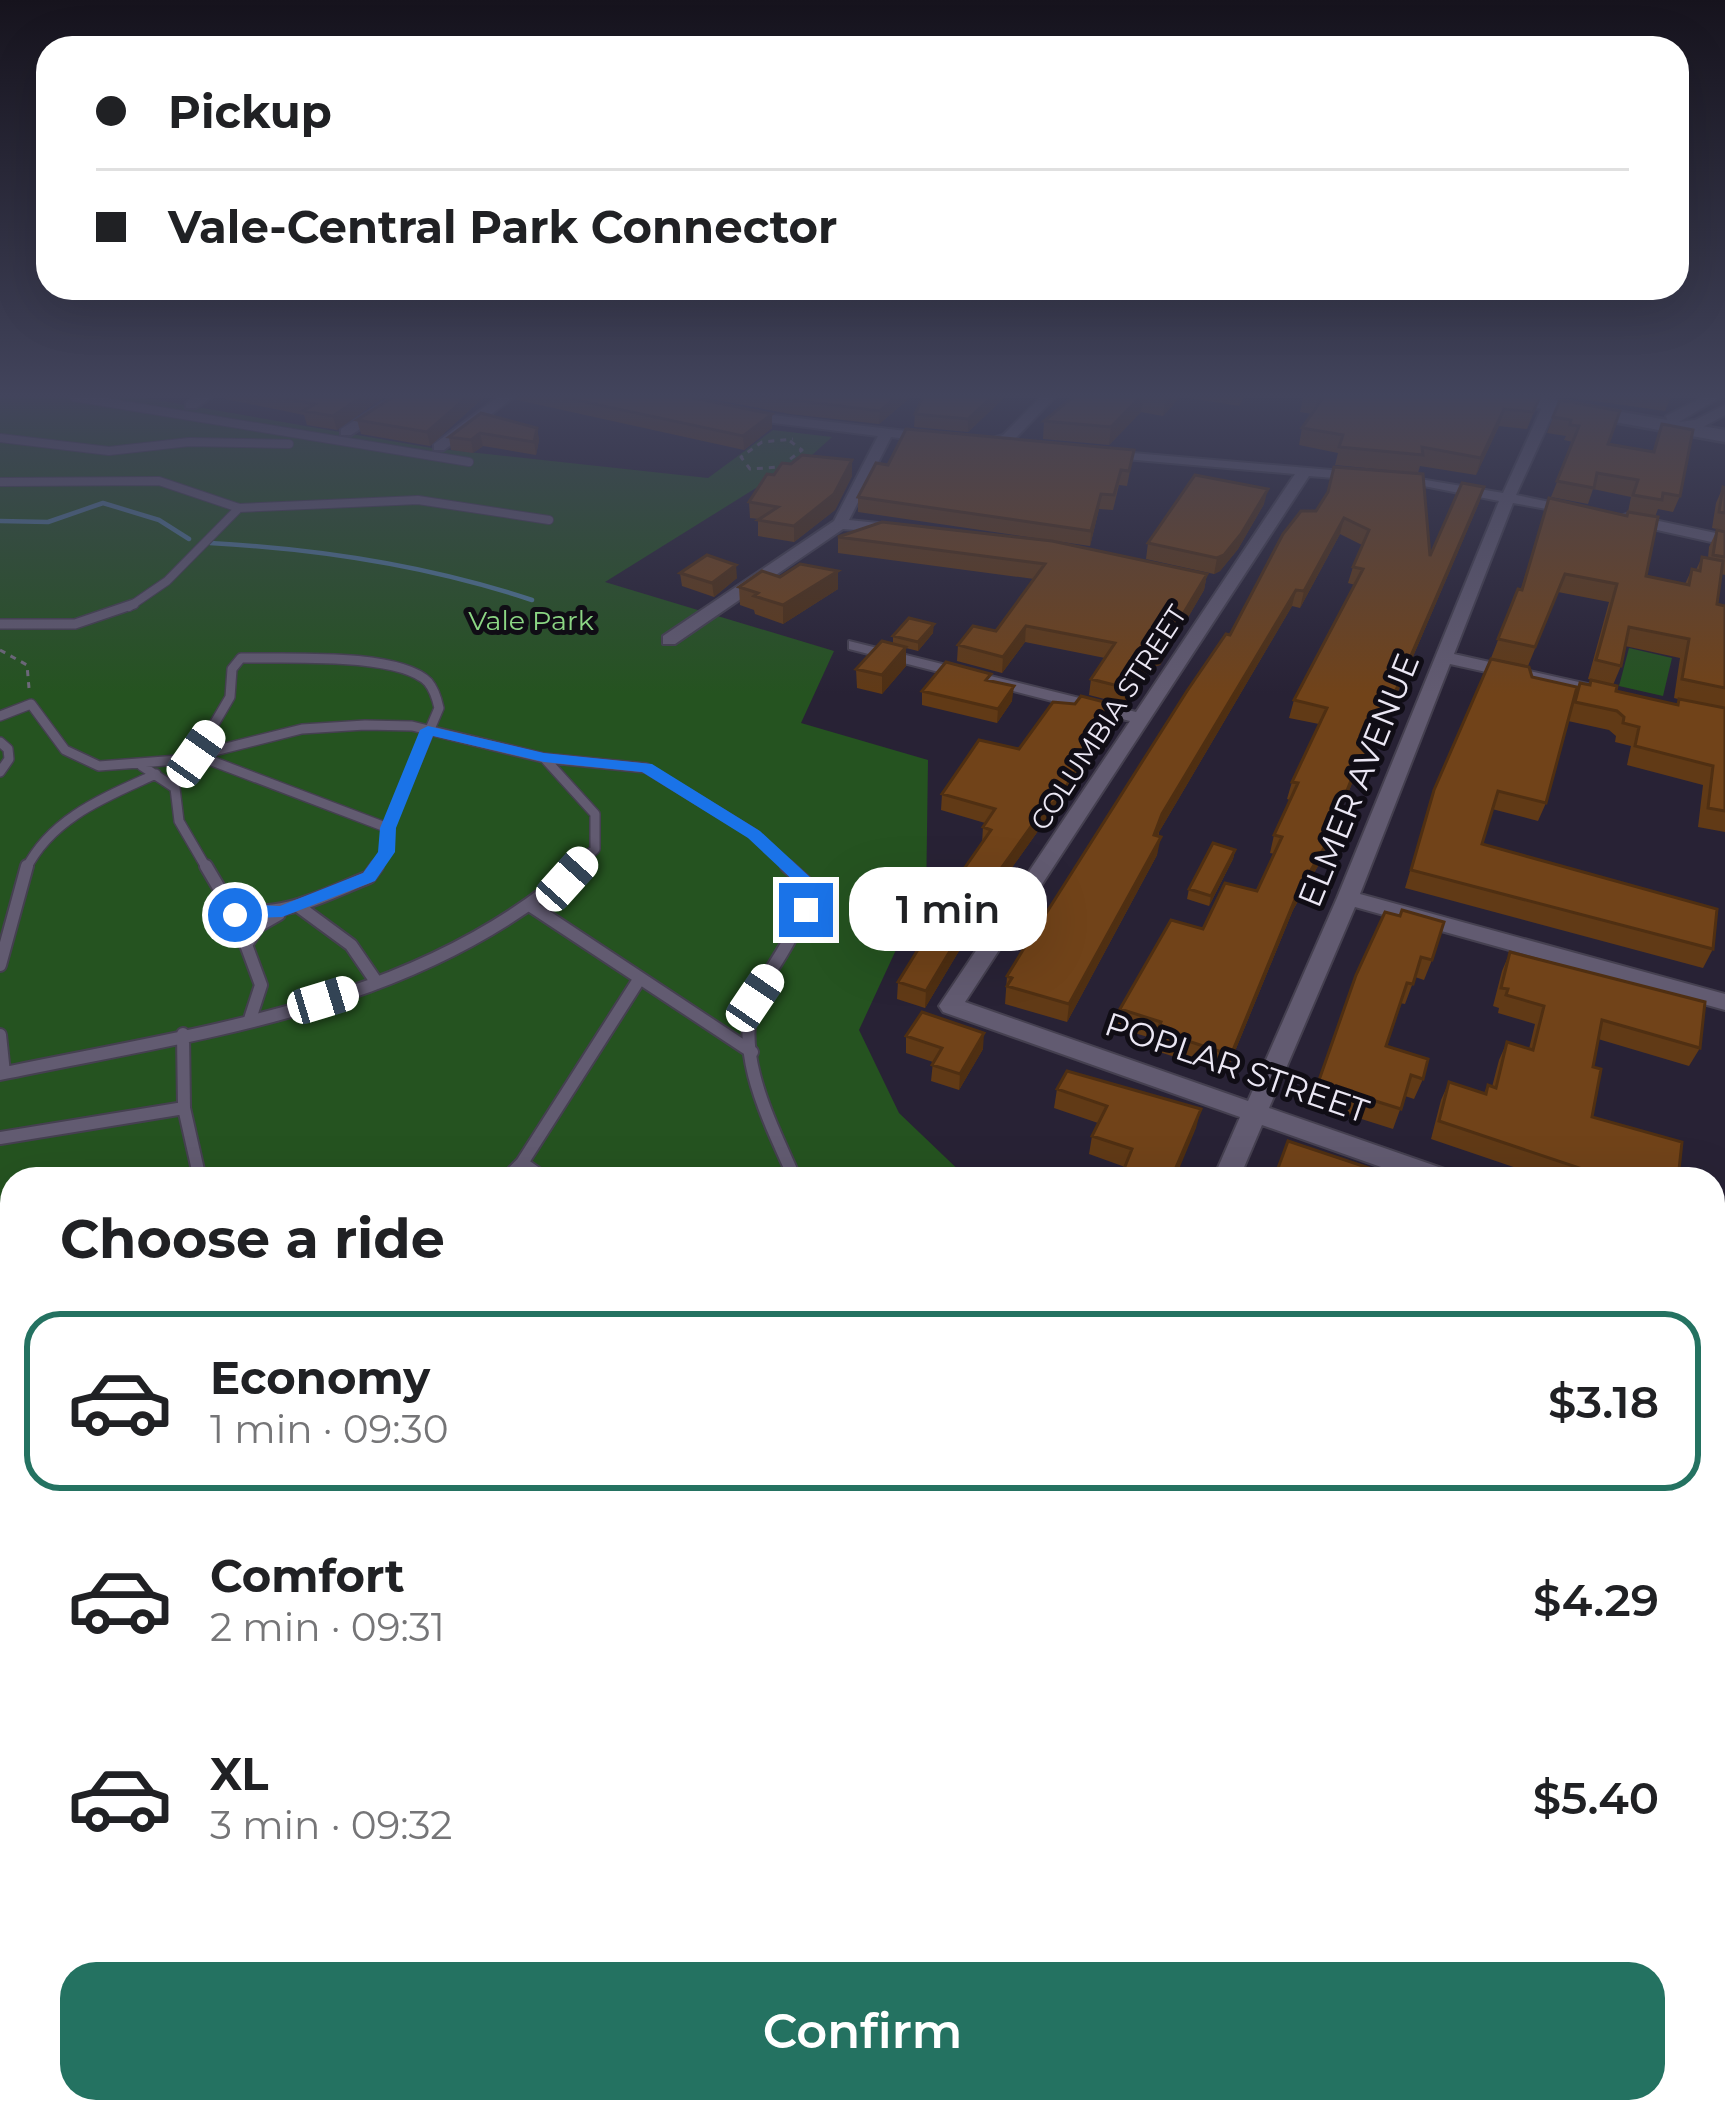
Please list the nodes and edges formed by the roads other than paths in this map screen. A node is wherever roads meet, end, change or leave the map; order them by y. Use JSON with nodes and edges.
{"nodes":[{"id":1,"x":204,"y":496,"type":"edge"},
{"id":2,"x":854,"y":496,"type":"edge"},
{"id":3,"x":1287,"y":496,"type":"edge"},
{"id":4,"x":1509,"y":496,"type":"edge"},
{"id":5,"x":1514,"y":496,"type":"edge"},
{"id":6,"x":239,"y":508,"type":"junction"},
{"id":7,"x":549,"y":520,"type":"dead end"},
{"id":8,"x":840,"y":524,"type":"junction"},
{"id":9,"x":910,"y":531,"type":"edge"},
{"id":10,"x":1725,"y":540,"type":"edge"},
{"id":11,"x":1205,"y":581,"type":"edge"},
{"id":12,"x":1227,"y":586,"type":"junction"},
{"id":13,"x":0,"y":624,"type":"edge"},
{"id":14,"x":669,"y":640,"type":"dead end"},
{"id":15,"x":855,"y":645,"type":"dead end"},
{"id":16,"x":1443,"y":657,"type":"junction"},
{"id":17,"x":1638,"y":700,"type":"edge"},
{"id":18,"x":2,"y":713,"type":"edge"},
{"id":19,"x":1142,"y":719,"type":"junction"},
{"id":20,"x":428,"y":730,"type":"junction"},
{"id":21,"x":0,"y":742,"type":"edge"},
{"id":22,"x":196,"y":754,"type":"junction"},
{"id":23,"x":544,"y":758,"type":"junction"},
{"id":24,"x":140,"y":764,"type":"junction"},
{"id":25,"x":0,"y":772,"type":"edge"},
{"id":26,"x":156,"y":774,"type":"junction"},
{"id":27,"x":388,"y":828,"type":"junction"},
{"id":28,"x":1348,"y":898,"type":"junction"},
{"id":29,"x":298,"y":906,"type":"junction"},
{"id":30,"x":530,"y":906,"type":"junction"},
{"id":31,"x":231,"y":908,"type":"junction"},
{"id":32,"x":282,"y":911,"type":"junction"},
{"id":33,"x":246,"y":945,"type":"junction"},
{"id":34,"x":0,"y":965,"type":"edge"},
{"id":35,"x":640,"y":979,"type":"junction"},
{"id":36,"x":377,"y":983,"type":"junction"},
{"id":37,"x":1725,"y":1002,"type":"edge"},
{"id":38,"x":250,"y":1018,"type":"junction"},
{"id":39,"x":1006,"y":1025,"type":"joint"},
{"id":40,"x":183,"y":1034,"type":"junction"},
{"id":41,"x":0,"y":1035,"type":"edge"},
{"id":42,"x":752,"y":1052,"type":"junction"},
{"id":43,"x":2,"y":1074,"type":"edge"},
{"id":44,"x":184,"y":1108,"type":"junction"},
{"id":45,"x":1255,"y":1110,"type":"junction"},
{"id":46,"x":0,"y":1138,"type":"edge"},
{"id":47,"x":522,"y":1163,"type":"junction"},
{"id":48,"x":197,"y":1167,"type":"edge"},
{"id":49,"x":518,"y":1167,"type":"edge"},
{"id":50,"x":528,"y":1167,"type":"edge"},
{"id":51,"x":790,"y":1167,"type":"edge"},
{"id":52,"x":1231,"y":1167,"type":"edge"},
{"id":53,"x":1411,"y":1167,"type":"edge"}],
"edges":[{"from":1,"to":6,"type":"lane"},
{"from":2,"to":8,"type":"street"},
{"from":3,"to":12,"type":"street","name":"COLUMBIA STREET"},
{"from":4,"to":16,"type":"street","name":"ELMER AVENUE"},
{"from":5,"to":10,"type":"street"},
{"from":6,"to":7,"type":"lane"},
{"from":6,"to":13,"type":"lane"},
{"from":8,"to":9,"type":"street"},
{"from":8,"to":14,"type":"street"},
{"from":11,"to":12,"type":"street"},
{"from":12,"to":19,"type":"street","name":"COLUMBIA STREET"},
{"from":15,"to":19,"type":"street"},
{"from":16,"to":17,"type":"street"},
{"from":16,"to":28,"type":"street","name":"ELMER AVENUE"},
{"from":18,"to":24,"type":"lane"},
{"from":19,"to":39,"type":"street","name":"COLUMBIA STREET"},
{"from":20,"to":22,"type":"lane"},
{"from":20,"to":22,"type":"lane"},
{"from":20,"to":23,"type":"lane"},
{"from":20,"to":27,"type":"lane"},
{"from":21,"to":25,"type":"lane"},
{"from":22,"to":24,"type":"lane"},
{"from":22,"to":27,"type":"lane"},
{"from":23,"to":30,"type":"lane"},
{"from":23,"to":42,"type":"lane"},
{"from":24,"to":26,"type":"lane"},
{"from":26,"to":31,"type":"lane"},
{"from":26,"to":34,"type":"lane"},
{"from":27,"to":29,"type":"lane"},
{"from":28,"to":37,"type":"street"},
{"from":28,"to":45,"type":"street","name":"ELMER AVENUE"},
{"from":29,"to":32,"type":"lane"},
{"from":29,"to":36,"type":"lane"},
{"from":30,"to":35,"type":"lane"},
{"from":30,"to":36,"type":"lane"},
{"from":31,"to":32,"type":"lane"},
{"from":31,"to":33,"type":"lane"},
{"from":32,"to":33,"type":"lane"},
{"from":33,"to":38,"type":"lane"},
{"from":35,"to":42,"type":"lane"},
{"from":35,"to":47,"type":"lane"},
{"from":36,"to":38,"type":"lane"},
{"from":38,"to":40,"type":"lane"},
{"from":39,"to":45,"type":"street","name":"POPLAR STREET"},
{"from":40,"to":43,"type":"lane"},
{"from":40,"to":44,"type":"lane"},
{"from":41,"to":43,"type":"lane"},
{"from":42,"to":51,"type":"lane"},
{"from":44,"to":46,"type":"lane"},
{"from":44,"to":48,"type":"lane"},
{"from":45,"to":52,"type":"street","name":"ELMER AVENUE"},
{"from":45,"to":53,"type":"street","name":"POPLAR STREET"},
{"from":47,"to":49,"type":"lane"},
{"from":47,"to":50,"type":"lane"}]}
